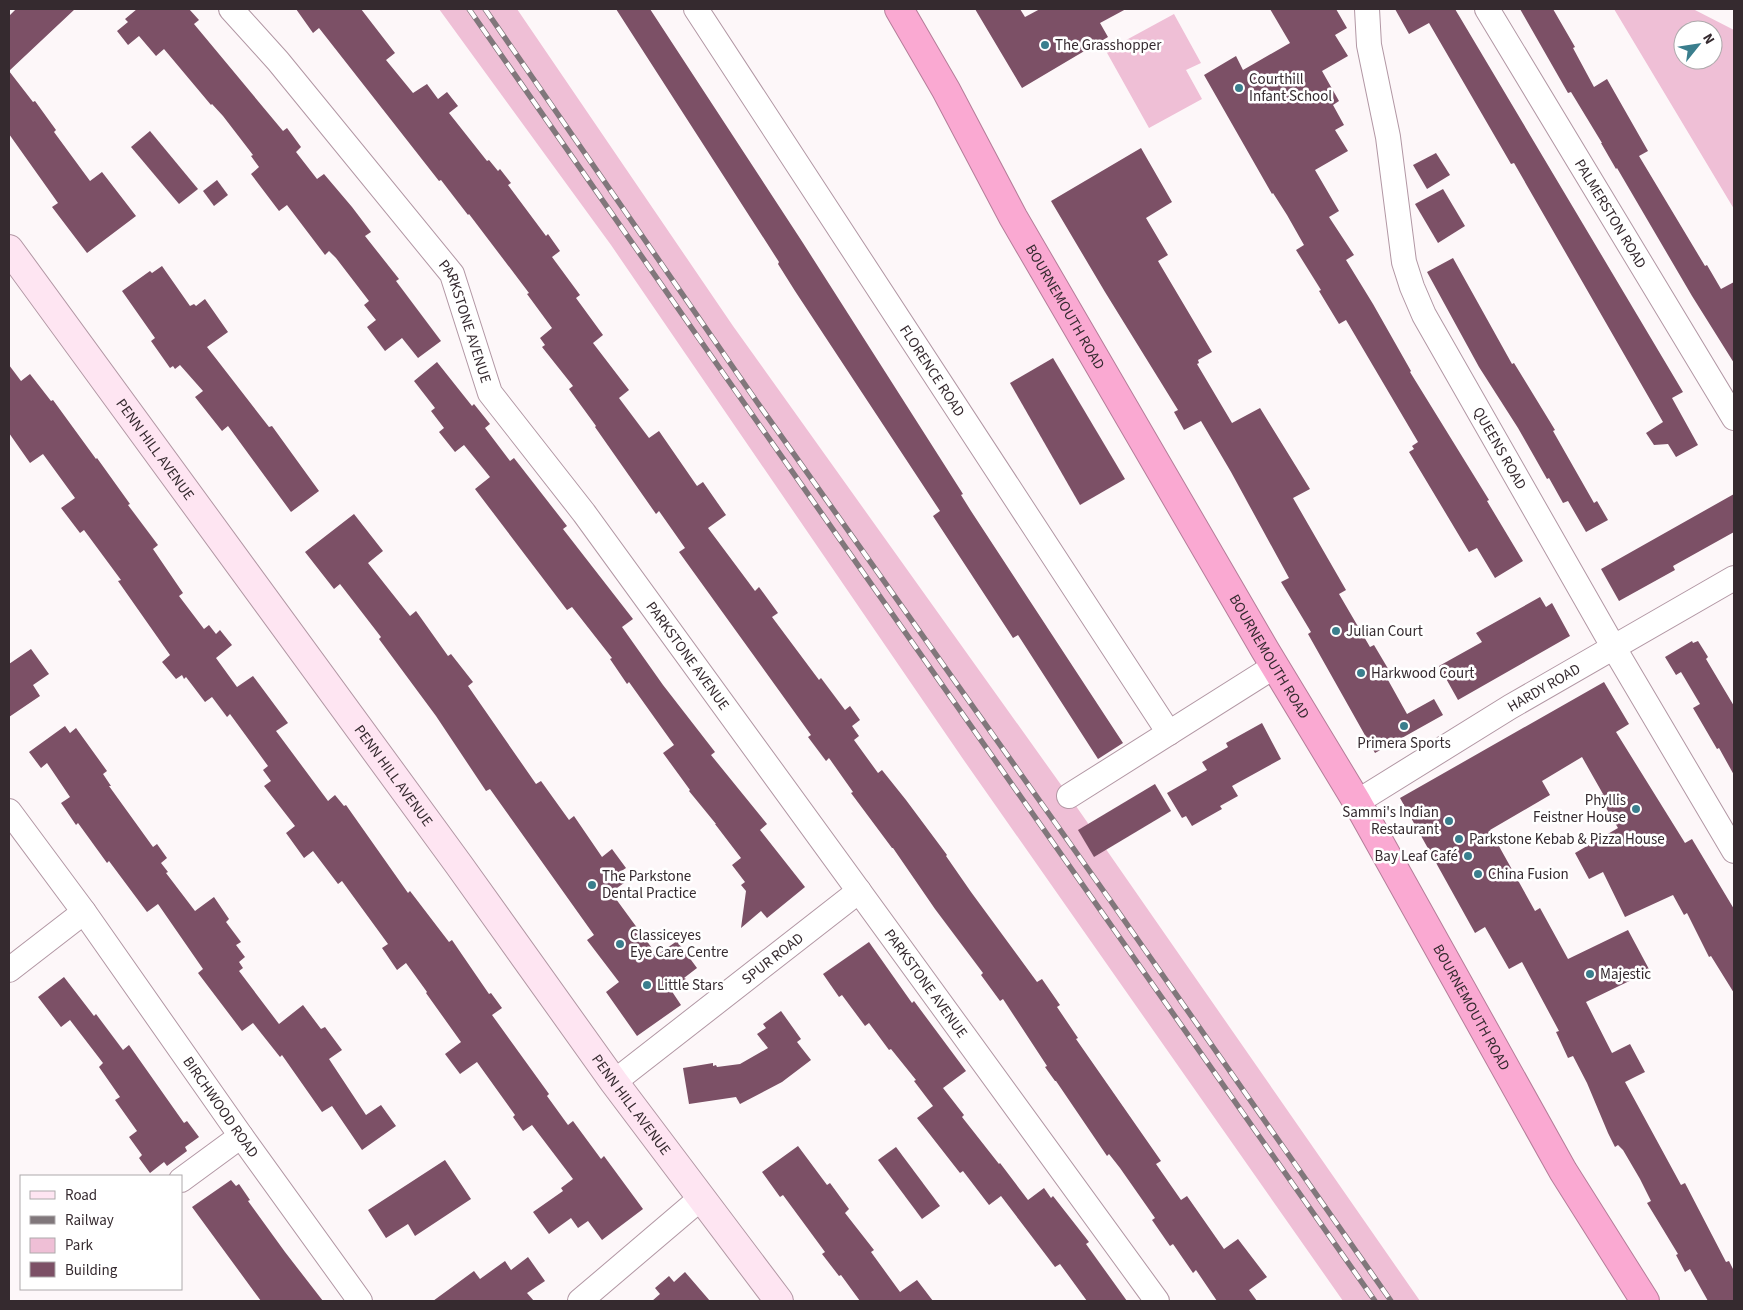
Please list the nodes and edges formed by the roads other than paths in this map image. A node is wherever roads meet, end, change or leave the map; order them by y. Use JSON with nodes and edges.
{"nodes":[{"id":1,"x":231,"y":9,"type":"edge"},
{"id":2,"x":696,"y":9,"type":"edge"},
{"id":3,"x":899,"y":9,"type":"edge"},
{"id":4,"x":1367,"y":9,"type":"edge"},
{"id":5,"x":1487,"y":9,"type":"edge"},
{"id":6,"x":9,"y":249,"type":"edge"},
{"id":7,"x":1734,"y":418,"type":"edge"},
{"id":8,"x":1734,"y":578,"type":"edge"},
{"id":9,"x":1614,"y":648,"type":"junction"},
{"id":10,"x":1274,"y":666,"type":"junction"},
{"id":11,"x":1168,"y":733,"type":"junction"},
{"id":12,"x":1069,"y":796,"type":"dead end"},
{"id":13,"x":1356,"y":802,"type":"junction"},
{"id":14,"x":9,"y":811,"type":"edge"},
{"id":15,"x":1734,"y":851,"type":"edge"},
{"id":16,"x":859,"y":891,"type":"junction"},
{"id":17,"x":84,"y":912,"type":"junction"},
{"id":18,"x":9,"y":970,"type":"edge"},
{"id":19,"x":614,"y":1082,"type":"junction"},
{"id":20,"x":241,"y":1136,"type":"junction"},
{"id":21,"x":182,"y":1179,"type":"edge"},
{"id":22,"x":701,"y":1198,"type":"junction"},
{"id":23,"x":360,"y":1301,"type":"edge"},
{"id":24,"x":580,"y":1301,"type":"edge"},
{"id":25,"x":779,"y":1301,"type":"edge"},
{"id":26,"x":1157,"y":1301,"type":"edge"},
{"id":27,"x":1645,"y":1301,"type":"edge"}],
"edges":[{"from":1,"to":16,"type":"street","name":"PARKSTONE AVENUE"},
{"from":2,"to":11,"type":"street","name":"FLORENCE ROAD"},
{"from":3,"to":10,"type":"highway","name":"BOURNEMOUTH ROAD"},
{"from":4,"to":9,"type":"street","name":"QUEENS ROAD"},
{"from":5,"to":7,"type":"street","name":"PALMERSTON ROAD"},
{"from":6,"to":19,"type":"street","name":"PENN HILL AVENUE"},
{"from":8,"to":9,"type":"street","name":"HARDY ROAD"},
{"from":9,"to":13,"type":"street","name":"HARDY ROAD"},
{"from":9,"to":15,"type":"street","name":"QUEENS ROAD"},
{"from":10,"to":11,"type":"street"},
{"from":10,"to":13,"type":"highway","name":"BOURNEMOUTH ROAD"},
{"from":11,"to":12,"type":"street"},
{"from":13,"to":27,"type":"highway","name":"BOURNEMOUTH ROAD"},
{"from":14,"to":17,"type":"street","name":"BIRCHWOOD ROAD"},
{"from":16,"to":19,"type":"street","name":"SPUR ROAD"},
{"from":16,"to":26,"type":"street","name":"PARKSTONE AVENUE"},
{"from":17,"to":18,"type":"street"},
{"from":17,"to":20,"type":"street","name":"BIRCHWOOD ROAD"},
{"from":19,"to":22,"type":"street","name":"PENN HILL AVENUE"},
{"from":20,"to":21,"type":"street"},
{"from":20,"to":23,"type":"street","name":"BIRCHWOOD ROAD"},
{"from":22,"to":24,"type":"street"},
{"from":22,"to":25,"type":"street","name":"PENN HILL AVENUE"}]}
